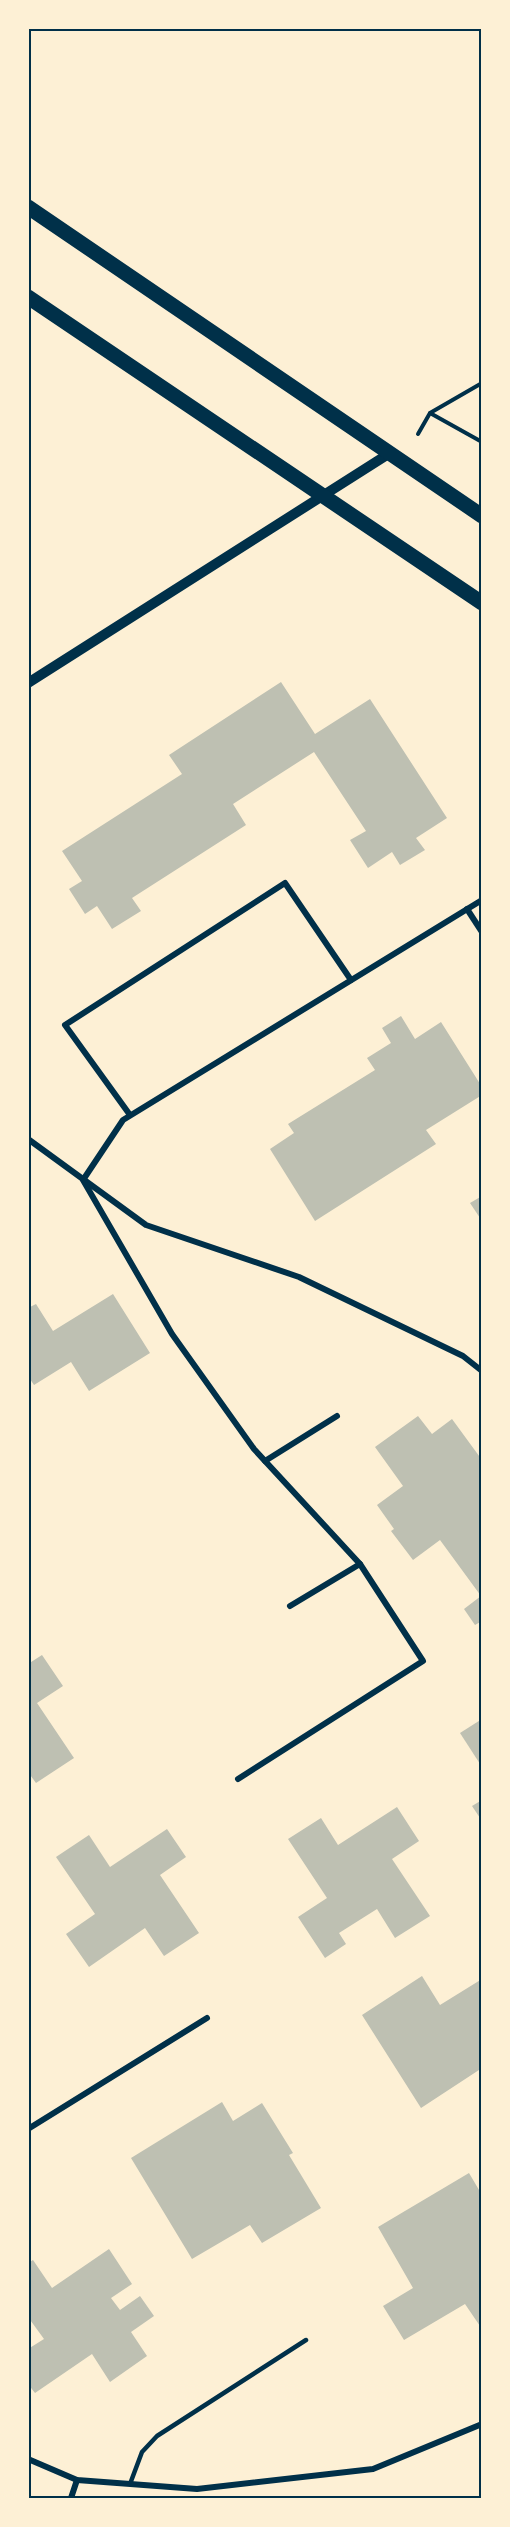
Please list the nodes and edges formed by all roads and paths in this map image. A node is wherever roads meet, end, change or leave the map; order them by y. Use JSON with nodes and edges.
{"nodes":[{"id":1,"x":28,"y":207,"type":"edge"},
{"id":2,"x":28,"y":297,"type":"edge"},
{"id":3,"x":482,"y":383,"type":"edge"},
{"id":4,"x":430,"y":413,"type":"junction"},
{"id":5,"x":418,"y":434,"type":"dead end"},
{"id":6,"x":482,"y":442,"type":"edge"},
{"id":7,"x":390,"y":453,"type":"junction"},
{"id":8,"x":323,"y":496,"type":"junction"},
{"id":9,"x":482,"y":516,"type":"edge"},
{"id":10,"x":482,"y":603,"type":"edge"},
{"id":11,"x":28,"y":683,"type":"edge"},
{"id":12,"x":482,"y":900,"type":"edge"},
{"id":13,"x":467,"y":909,"type":"junction"},
{"id":14,"x":482,"y":932,"type":"edge"},
{"id":15,"x":351,"y":980,"type":"junction"},
{"id":16,"x":130,"y":1115,"type":"junction"},
{"id":17,"x":28,"y":1139,"type":"edge"},
{"id":18,"x":83,"y":1180,"type":"junction"},
{"id":19,"x":482,"y":1371,"type":"edge"},
{"id":20,"x":337,"y":1416,"type":"dead end"},
{"id":21,"x":265,"y":1461,"type":"junction"},
{"id":22,"x":360,"y":1564,"type":"junction"},
{"id":23,"x":290,"y":1606,"type":"dead end"},
{"id":24,"x":238,"y":1779,"type":"dead end"},
{"id":25,"x":207,"y":2018,"type":"dead end"},
{"id":26,"x":28,"y":2129,"type":"edge"},
{"id":27,"x":306,"y":2340,"type":"dead end"},
{"id":28,"x":482,"y":2424,"type":"edge"},
{"id":29,"x":28,"y":2459,"type":"edge"},
{"id":30,"x":77,"y":2480,"type":"junction"},
{"id":31,"x":130,"y":2484,"type":"junction"},
{"id":32,"x":71,"y":2499,"type":"edge"}],
"edges":[{"from":1,"to":7,"type":"main road"},
{"from":2,"to":8,"type":"main road"},
{"from":3,"to":4,"type":"path"},
{"from":4,"to":5,"type":"path"},
{"from":4,"to":6,"type":"path"},
{"from":7,"to":8,"type":"street"},
{"from":7,"to":9,"type":"main road"},
{"from":8,"to":10,"type":"main road"},
{"from":8,"to":11,"type":"street"},
{"from":12,"to":13,"type":"street"},
{"from":13,"to":14,"type":"street"},
{"from":13,"to":15,"type":"street"},
{"from":15,"to":16,"type":"street"},
{"from":15,"to":16,"type":"street"},
{"from":16,"to":18,"type":"street"},
{"from":17,"to":18,"type":"street"},
{"from":18,"to":19,"type":"street"},
{"from":18,"to":21,"type":"street"},
{"from":20,"to":21,"type":"street"},
{"from":21,"to":22,"type":"street"},
{"from":22,"to":23,"type":"street"},
{"from":22,"to":24,"type":"street"},
{"from":25,"to":26,"type":"street"},
{"from":27,"to":31,"type":"lane"},
{"from":28,"to":31,"type":"street"},
{"from":29,"to":30,"type":"street"},
{"from":30,"to":31,"type":"street"},
{"from":30,"to":32,"type":"street"}]}
